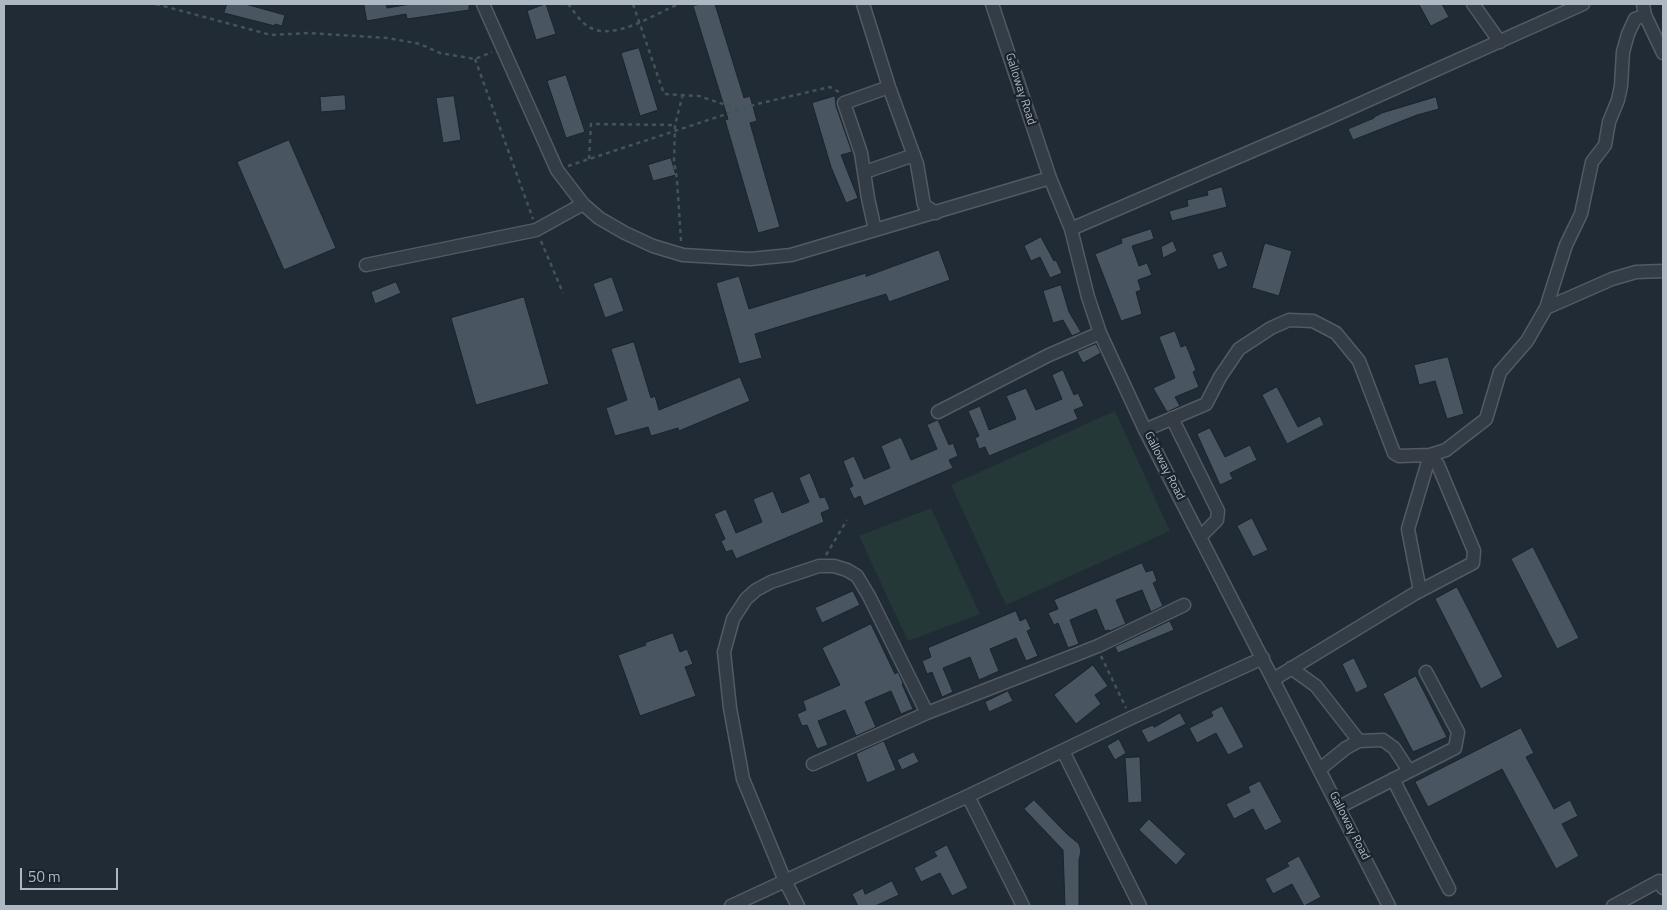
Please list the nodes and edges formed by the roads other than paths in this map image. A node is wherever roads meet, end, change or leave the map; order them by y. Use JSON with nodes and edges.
{"nodes":[{"id":1,"x":483,"y":4,"type":"edge"},
{"id":2,"x":863,"y":4,"type":"edge"},
{"id":3,"x":992,"y":4,"type":"edge"},
{"id":4,"x":1473,"y":4,"type":"edge"},
{"id":5,"x":1582,"y":4,"type":"edge"},
{"id":6,"x":1644,"y":9,"type":"edge"},
{"id":7,"x":1500,"y":42,"type":"junction"},
{"id":8,"x":1663,"y":53,"type":"edge"},
{"id":9,"x":889,"y":87,"type":"junction"},
{"id":10,"x":914,"y":155,"type":"junction"},
{"id":11,"x":865,"y":172,"type":"junction"},
{"id":12,"x":1050,"y":178,"type":"junction"},
{"id":13,"x":583,"y":204,"type":"junction"},
{"id":14,"x":936,"y":213,"type":"junction"},
{"id":15,"x":1072,"y":229,"type":"junction"},
{"id":16,"x":875,"y":230,"type":"junction"},
{"id":17,"x":366,"y":265,"type":"dead end"},
{"id":18,"x":1663,"y":271,"type":"edge"},
{"id":19,"x":1546,"y":308,"type":"junction"},
{"id":20,"x":1100,"y":333,"type":"junction"},
{"id":21,"x":938,"y":412,"type":"dead end"},
{"id":22,"x":1172,"y":418,"type":"junction"},
{"id":23,"x":1145,"y":430,"type":"junction"},
{"id":24,"x":1430,"y":454,"type":"junction"},
{"id":25,"x":1200,"y":537,"type":"junction"},
{"id":26,"x":1420,"y":591,"type":"junction"},
{"id":27,"x":1184,"y":605,"type":"dead end"},
{"id":28,"x":1263,"y":658,"type":"junction"},
{"id":29,"x":1291,"y":668,"type":"junction"},
{"id":30,"x":1426,"y":672,"type":"dead end"},
{"id":31,"x":1274,"y":679,"type":"junction"},
{"id":32,"x":927,"y":713,"type":"junction"},
{"id":33,"x":1359,"y":741,"type":"junction"},
{"id":34,"x":1063,"y":751,"type":"junction"},
{"id":35,"x":814,"y":764,"type":"dead end"},
{"id":36,"x":1320,"y":769,"type":"junction"},
{"id":37,"x":1409,"y":771,"type":"junction"},
{"id":38,"x":1394,"y":779,"type":"junction"},
{"id":39,"x":968,"y":796,"type":"junction"},
{"id":40,"x":1339,"y":807,"type":"junction"},
{"id":41,"x":785,"y":881,"type":"junction"},
{"id":42,"x":1662,"y":882,"type":"edge"},
{"id":43,"x":1449,"y":889,"type":"dead end"},
{"id":44,"x":731,"y":906,"type":"edge"},
{"id":45,"x":798,"y":906,"type":"edge"},
{"id":46,"x":1023,"y":906,"type":"edge"},
{"id":47,"x":1140,"y":906,"type":"edge"},
{"id":48,"x":1389,"y":906,"type":"edge"},
{"id":49,"x":1613,"y":906,"type":"edge"}],
"edges":[{"from":1,"to":13,"type":"street"},
{"from":2,"to":9,"type":"street"},
{"from":3,"to":12,"type":"street","name":"Galloway Road"},
{"from":4,"to":7,"type":"street"},
{"from":5,"to":7,"type":"street"},
{"from":6,"to":8,"type":"street"},
{"from":6,"to":19,"type":"street"},
{"from":7,"to":15,"type":"street"},
{"from":9,"to":10,"type":"street"},
{"from":9,"to":11,"type":"street"},
{"from":10,"to":11,"type":"street"},
{"from":10,"to":14,"type":"street"},
{"from":11,"to":16,"type":"street"},
{"from":12,"to":14,"type":"street"},
{"from":12,"to":15,"type":"street","name":"Galloway Road"},
{"from":13,"to":16,"type":"street"},
{"from":13,"to":17,"type":"street"},
{"from":14,"to":16,"type":"street"},
{"from":15,"to":20,"type":"street","name":"Galloway Road"},
{"from":18,"to":19,"type":"street"},
{"from":19,"to":24,"type":"street"},
{"from":20,"to":21,"type":"street"},
{"from":20,"to":23,"type":"street","name":"Galloway Road"},
{"from":22,"to":23,"type":"street"},
{"from":22,"to":24,"type":"street"},
{"from":22,"to":25,"type":"street"},
{"from":23,"to":25,"type":"street","name":"Galloway Road"},
{"from":24,"to":26,"type":"street"},
{"from":24,"to":26,"type":"street"},
{"from":25,"to":28,"type":"street","name":"Galloway Road"},
{"from":26,"to":29,"type":"street"},
{"from":27,"to":32,"type":"street"},
{"from":28,"to":31,"type":"street","name":"Galloway Road"},
{"from":28,"to":34,"type":"street"},
{"from":29,"to":31,"type":"street"},
{"from":29,"to":33,"type":"street"},
{"from":30,"to":37,"type":"street"},
{"from":31,"to":36,"type":"street","name":"Galloway Road"},
{"from":32,"to":35,"type":"street"},
{"from":32,"to":41,"type":"street"},
{"from":33,"to":36,"type":"street"},
{"from":33,"to":37,"type":"street"},
{"from":34,"to":39,"type":"street"},
{"from":34,"to":47,"type":"street"},
{"from":36,"to":40,"type":"street","name":"Galloway Road"},
{"from":37,"to":38,"type":"street"},
{"from":38,"to":40,"type":"street"},
{"from":38,"to":43,"type":"street"},
{"from":39,"to":41,"type":"street"},
{"from":39,"to":46,"type":"street"},
{"from":40,"to":48,"type":"street","name":"Galloway Road"},
{"from":41,"to":44,"type":"street"},
{"from":41,"to":45,"type":"street"},
{"from":42,"to":49,"type":"street"}]}
